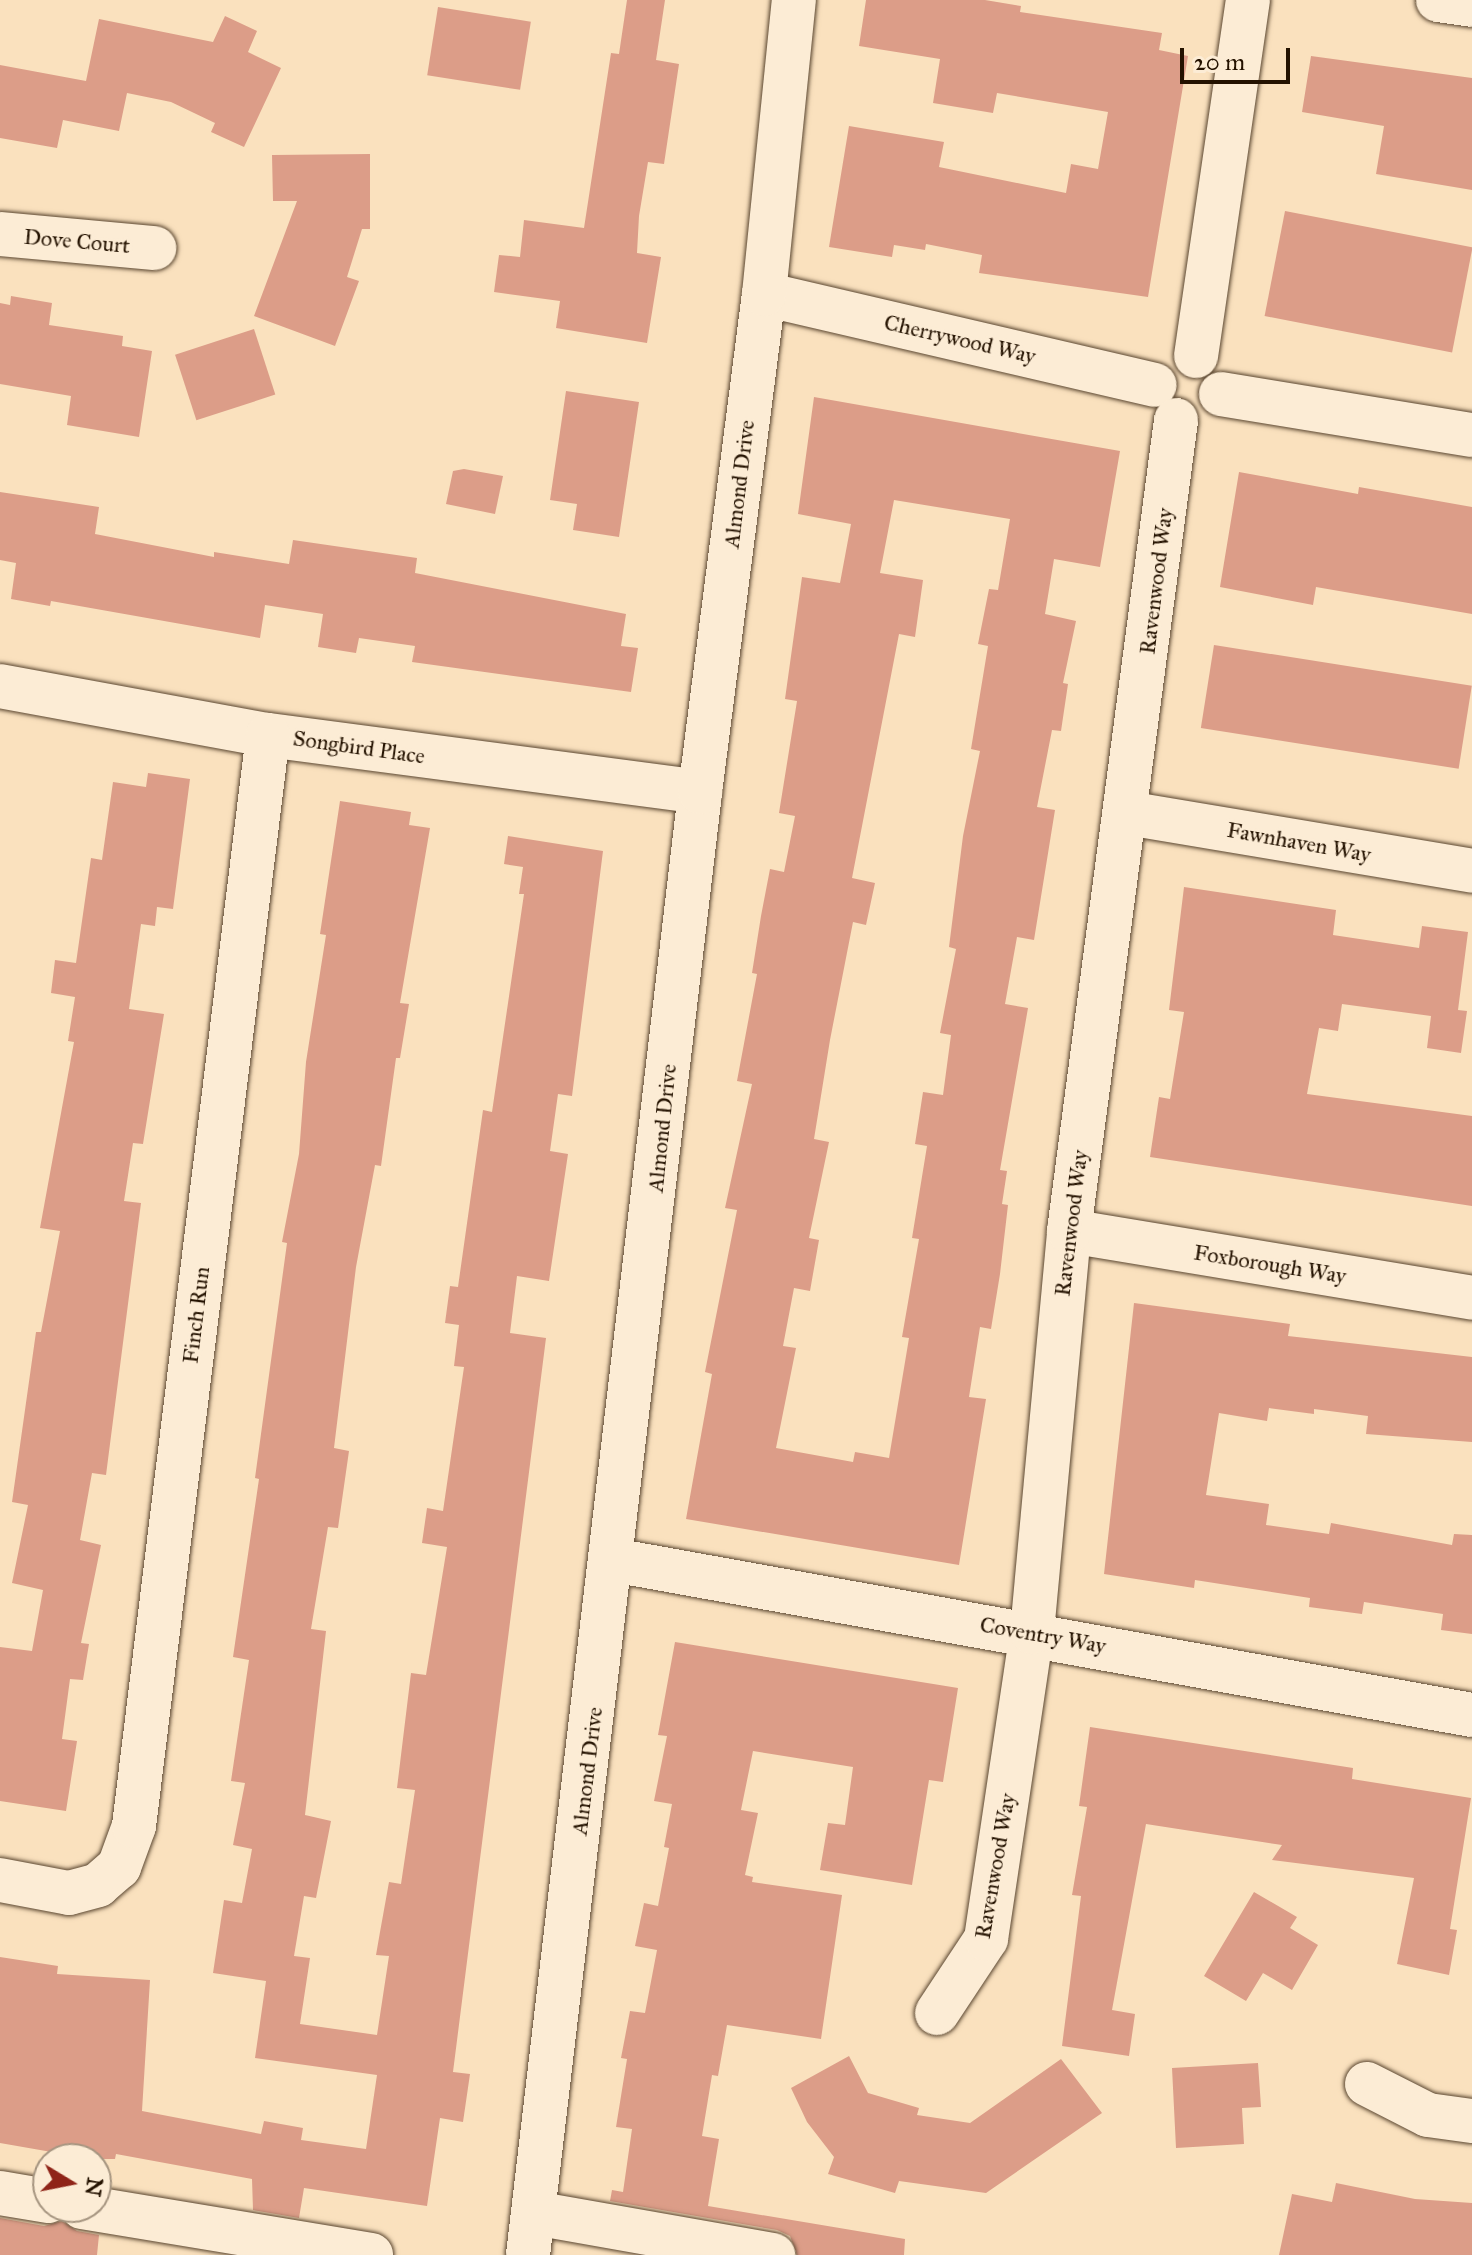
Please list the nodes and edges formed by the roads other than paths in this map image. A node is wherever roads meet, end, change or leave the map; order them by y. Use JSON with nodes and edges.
{"nodes":[{"id":1,"x":794,"y":0,"type":"edge"},
{"id":2,"x":1248,"y":0,"type":"edge"},
{"id":3,"x":1438,"y":0,"type":"edge"},
{"id":4,"x":1472,"y":5,"type":"edge"},
{"id":5,"x":0,"y":234,"type":"edge"},
{"id":6,"x":154,"y":248,"type":"dead end"},
{"id":7,"x":764,"y":294,"type":"junction"},
{"id":8,"x":1196,"y":356,"type":"junction"},
{"id":9,"x":1221,"y":394,"type":"junction"},
{"id":10,"x":1166,"y":402,"type":"junction"},
{"id":11,"x":1472,"y":435,"type":"edge"},
{"id":12,"x":11,"y":688,"type":"edge"},
{"id":13,"x":268,"y":735,"type":"junction"},
{"id":14,"x":700,"y":792,"type":"junction"},
{"id":15,"x":1127,"y":813,"type":"junction"},
{"id":16,"x":1472,"y":871,"type":"edge"},
{"id":17,"x":1069,"y":1231,"type":"junction"},
{"id":18,"x":1472,"y":1298,"type":"edge"},
{"id":19,"x":613,"y":1560,"type":"junction"},
{"id":20,"x":1032,"y":1632,"type":"junction"},
{"id":21,"x":1472,"y":1715,"type":"edge"},
{"id":22,"x":0,"y":1880,"type":"edge"},
{"id":23,"x":937,"y":2013,"type":"dead end"},
{"id":24,"x":1367,"y":2084,"type":"dead end"},
{"id":25,"x":1472,"y":2121,"type":"edge"},
{"id":26,"x":0,"y":2193,"type":"edge"},
{"id":27,"x":32,"y":2198,"type":"edge"},
{"id":28,"x":112,"y":2212,"type":"edge"},
{"id":29,"x":534,"y":2213,"type":"junction"},
{"id":30,"x":371,"y":2255,"type":"edge"},
{"id":31,"x":528,"y":2255,"type":"edge"},
{"id":32,"x":773,"y":2255,"type":"edge"}],
"edges":[{"from":1,"to":7,"type":"street","name":"Almond Drive"},
{"from":2,"to":8,"type":"street"},
{"from":3,"to":4,"type":"street"},
{"from":5,"to":6,"type":"street","name":"Dove Court"},
{"from":7,"to":10,"type":"street","name":"Cherrywood Way"},
{"from":7,"to":14,"type":"street","name":"Almond Drive"},
{"from":8,"to":9,"type":"street"},
{"from":8,"to":10,"type":"street"},
{"from":9,"to":10,"type":"street"},
{"from":9,"to":11,"type":"street"},
{"from":10,"to":15,"type":"street","name":"Ravenwood Way"},
{"from":12,"to":13,"type":"street","name":"Songbird Place"},
{"from":13,"to":14,"type":"street","name":"Songbird Place"},
{"from":13,"to":22,"type":"street","name":"Finch Run"},
{"from":14,"to":19,"type":"street","name":"Almond Drive"},
{"from":15,"to":16,"type":"street","name":"Fawnhaven Way"},
{"from":15,"to":17,"type":"street","name":"Ravenwood Way"},
{"from":17,"to":18,"type":"street","name":"Foxborough Way"},
{"from":17,"to":20,"type":"street","name":"Ravenwood Way"},
{"from":19,"to":20,"type":"street","name":"Coventry Way"},
{"from":19,"to":29,"type":"street","name":"Almond Drive"},
{"from":20,"to":21,"type":"street","name":"Coventry Way"},
{"from":20,"to":23,"type":"street","name":"Ravenwood Way"},
{"from":24,"to":25,"type":"street"},
{"from":26,"to":27,"type":"street"},
{"from":28,"to":30,"type":"street"},
{"from":29,"to":31,"type":"street","name":"Almond Drive"},
{"from":29,"to":32,"type":"street"}]}
